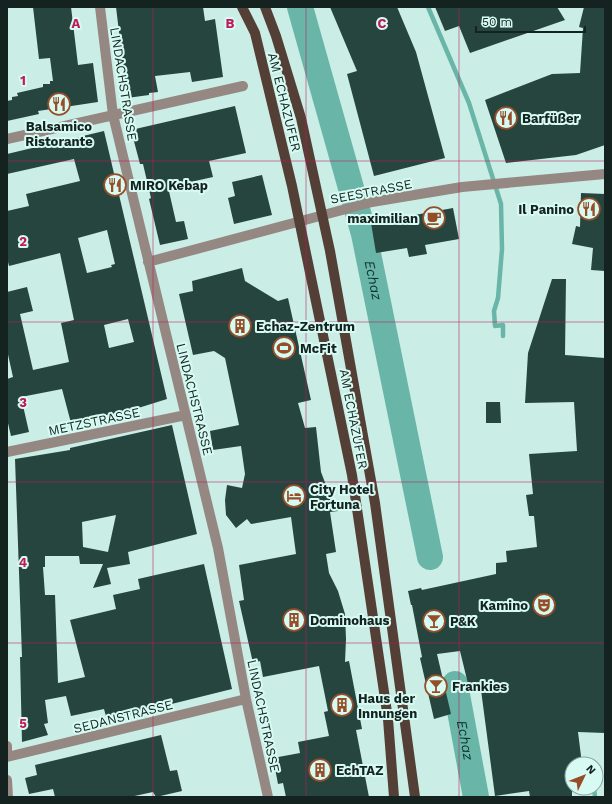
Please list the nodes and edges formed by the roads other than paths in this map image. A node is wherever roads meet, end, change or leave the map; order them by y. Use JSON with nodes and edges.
{"nodes":[{"id":1,"x":100,"y":7,"type":"edge"},
{"id":2,"x":242,"y":7,"type":"edge"},
{"id":3,"x":265,"y":7,"type":"edge"},
{"id":4,"x":243,"y":86,"type":"dead end"},
{"id":5,"x":113,"y":115,"type":"junction"},
{"id":6,"x":7,"y":139,"type":"edge"},
{"id":7,"x":605,"y":174,"type":"edge"},
{"id":8,"x":321,"y":214,"type":"junction"},
{"id":9,"x":299,"y":221,"type":"junction"},
{"id":10,"x":148,"y":262,"type":"junction"},
{"id":11,"x":186,"y":415,"type":"junction"},
{"id":12,"x":7,"y":452,"type":"edge"},
{"id":13,"x":246,"y":699,"type":"junction"},
{"id":14,"x":7,"y":746,"type":"edge"},
{"id":15,"x":7,"y":750,"type":"edge"},
{"id":16,"x":7,"y":757,"type":"edge"},
{"id":17,"x":7,"y":780,"type":"edge"},
{"id":18,"x":8,"y":797,"type":"edge"},
{"id":19,"x":268,"y":797,"type":"edge"},
{"id":20,"x":394,"y":797,"type":"edge"},
{"id":21,"x":415,"y":797,"type":"edge"}],
"edges":[{"from":1,"to":5,"type":"street","name":"LINDACHSTRASSE"},
{"from":2,"to":9,"type":"main road","name":"AM ECHAZUFER"},
{"from":3,"to":8,"type":"main road","name":"AM ECHAZUFER"},
{"from":4,"to":5,"type":"street"},
{"from":5,"to":6,"type":"street"},
{"from":5,"to":10,"type":"street","name":"LINDACHSTRASSE"},
{"from":7,"to":8,"type":"street","name":"SEESTRASSE"},
{"from":8,"to":9,"type":"street","name":"SEESTRASSE"},
{"from":8,"to":21,"type":"main road","name":"AM ECHAZUFER"},
{"from":9,"to":10,"type":"street","name":"SEESTRASSE"},
{"from":9,"to":20,"type":"main road","name":"AM ECHAZUFER"},
{"from":10,"to":11,"type":"street","name":"LINDACHSTRASSE"},
{"from":11,"to":12,"type":"street","name":"METZSTRASSE"},
{"from":11,"to":13,"type":"street","name":"LINDACHSTRASSE"},
{"from":13,"to":16,"type":"street","name":"SEDANSTRASSE"},
{"from":13,"to":19,"type":"street","name":"LINDACHSTRASSE"},
{"from":14,"to":15,"type":"street"},
{"from":17,"to":18,"type":"street"}]}
